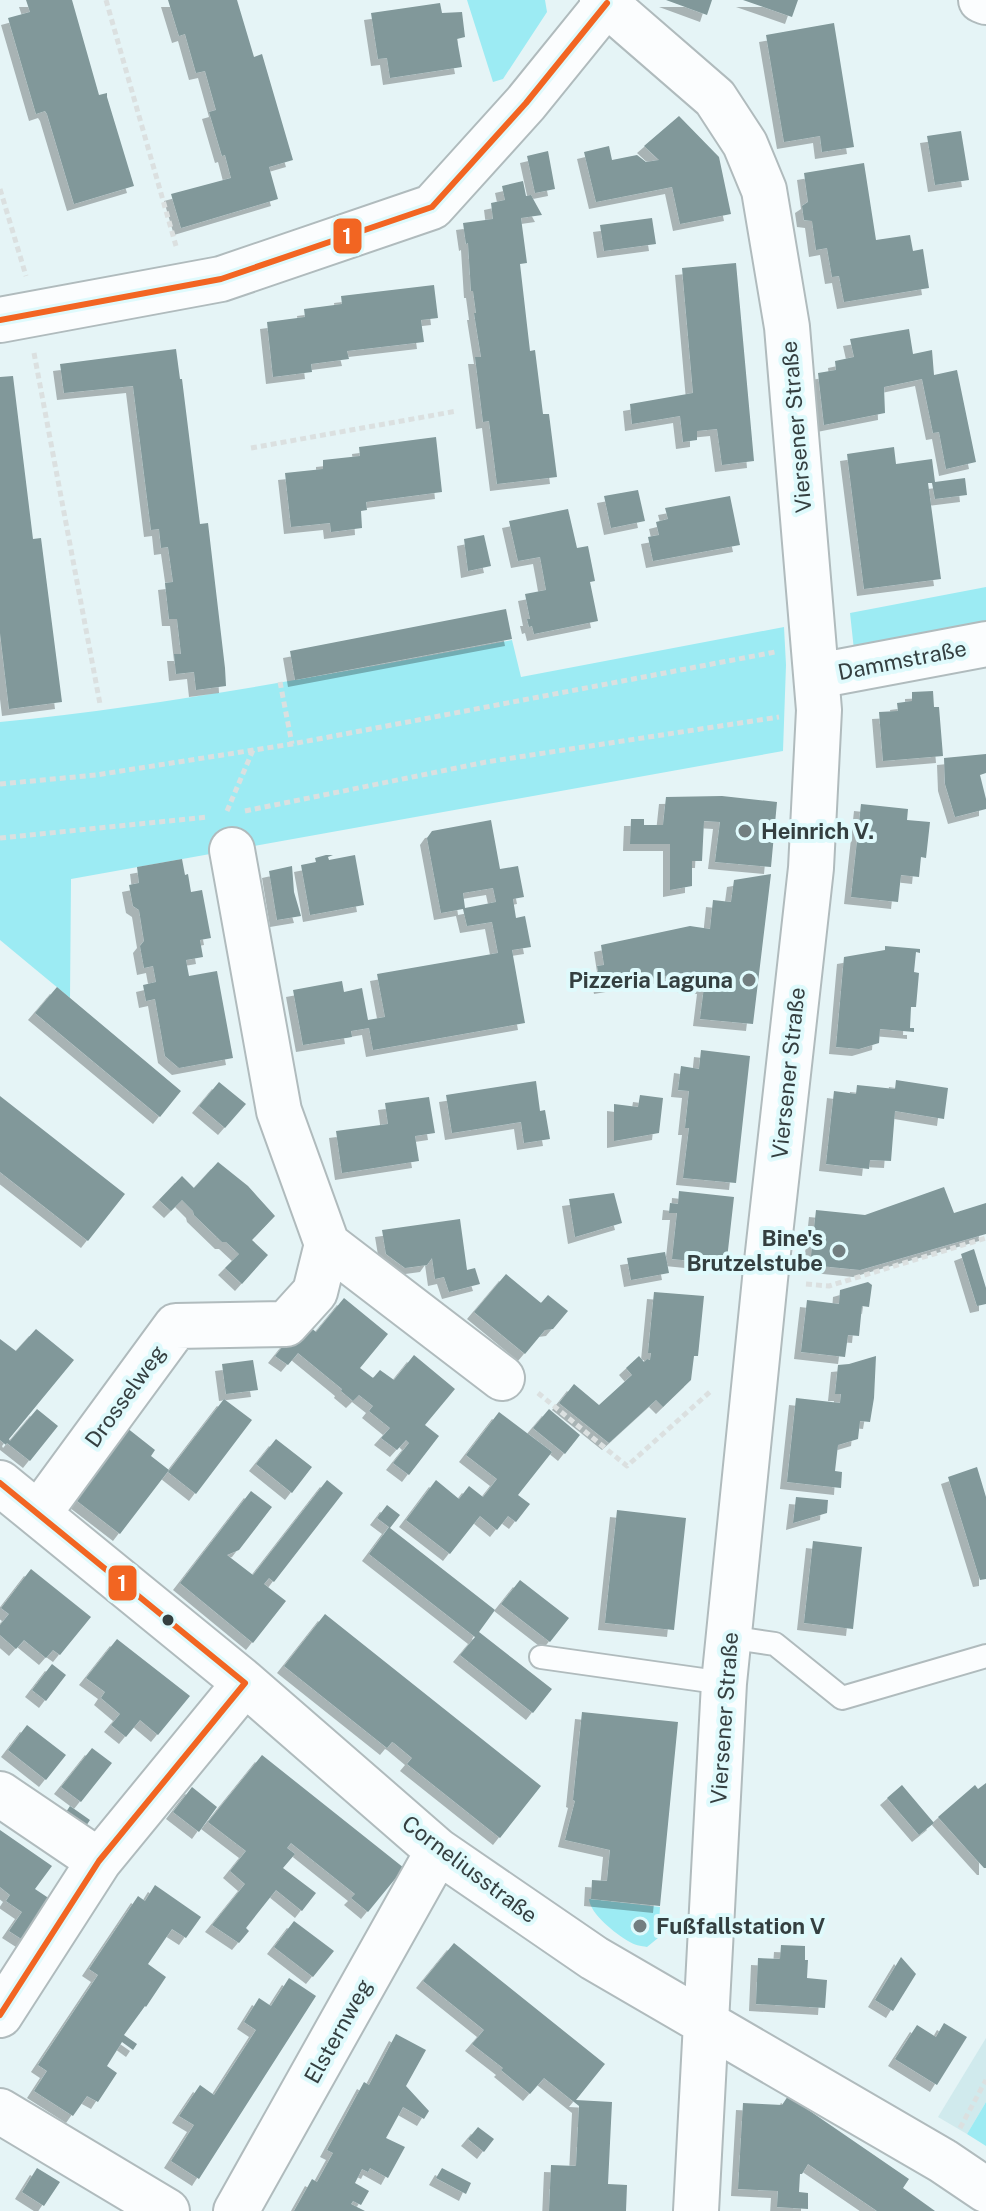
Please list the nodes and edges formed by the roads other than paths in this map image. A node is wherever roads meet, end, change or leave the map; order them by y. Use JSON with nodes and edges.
{"nodes":[{"id":1,"x":604,"y":2,"type":"edge"},
{"id":2,"x":14,"y":317,"type":"edge"},
{"id":3,"x":986,"y":644,"type":"edge"},
{"id":4,"x":817,"y":674,"type":"junction"},
{"id":5,"x":228,"y":833,"type":"road end"},
{"id":6,"x":327,"y":1244,"type":"junction"},
{"id":7,"x":502,"y":1378,"type":"road end"},
{"id":8,"x":0,"y":1483,"type":"edge"},
{"id":9,"x":39,"y":1513,"type":"junction"},
{"id":10,"x":728,"y":1637,"type":"junction"},
{"id":11,"x":986,"y":1656,"type":"edge"},
{"id":12,"x":541,"y":1657,"type":"dead end"},
{"id":13,"x":245,"y":1683,"type":"junction"},
{"id":14,"x":724,"y":1683,"type":"junction"},
{"id":15,"x":0,"y":1794,"type":"edge"},
{"id":16,"x":438,"y":1851,"type":"junction"},
{"id":17,"x":99,"y":1861,"type":"junction"},
{"id":18,"x":0,"y":2013,"type":"edge"},
{"id":19,"x":707,"y":2025,"type":"junction"},
{"id":20,"x":0,"y":2111,"type":"edge"},
{"id":21,"x":986,"y":2190,"type":"edge"},
{"id":22,"x":167,"y":2211,"type":"edge"},
{"id":23,"x":236,"y":2211,"type":"edge"},
{"id":24,"x":696,"y":2211,"type":"edge"}],
"edges":[{"from":1,"to":2,"type":"street"},
{"from":1,"to":4,"type":"street","name":"Viersener Straße"},
{"from":3,"to":4,"type":"street","name":"Dammstraße"},
{"from":4,"to":10,"type":"street","name":"Viersener Straße"},
{"from":5,"to":6,"type":"street"},
{"from":6,"to":7,"type":"street"},
{"from":6,"to":9,"type":"street","name":"Drosselweg"},
{"from":8,"to":9,"type":"street","name":"Corneliusstraße"},
{"from":9,"to":13,"type":"street","name":"Corneliusstraße"},
{"from":10,"to":11,"type":"lane"},
{"from":10,"to":14,"type":"street","name":"Viersener Straße"},
{"from":12,"to":14,"type":"lane"},
{"from":13,"to":16,"type":"street","name":"Corneliusstraße"},
{"from":13,"to":17,"type":"street"},
{"from":14,"to":19,"type":"street","name":"Viersener Straße"},
{"from":15,"to":17,"type":"street"},
{"from":16,"to":19,"type":"street","name":"Corneliusstraße"},
{"from":16,"to":23,"type":"street","name":"Elsternweg"},
{"from":17,"to":18,"type":"street"},
{"from":19,"to":21,"type":"street","name":"Corneliusstraße"},
{"from":19,"to":24,"type":"street","name":"Viersener Straße"},
{"from":20,"to":22,"type":"street"}]}
